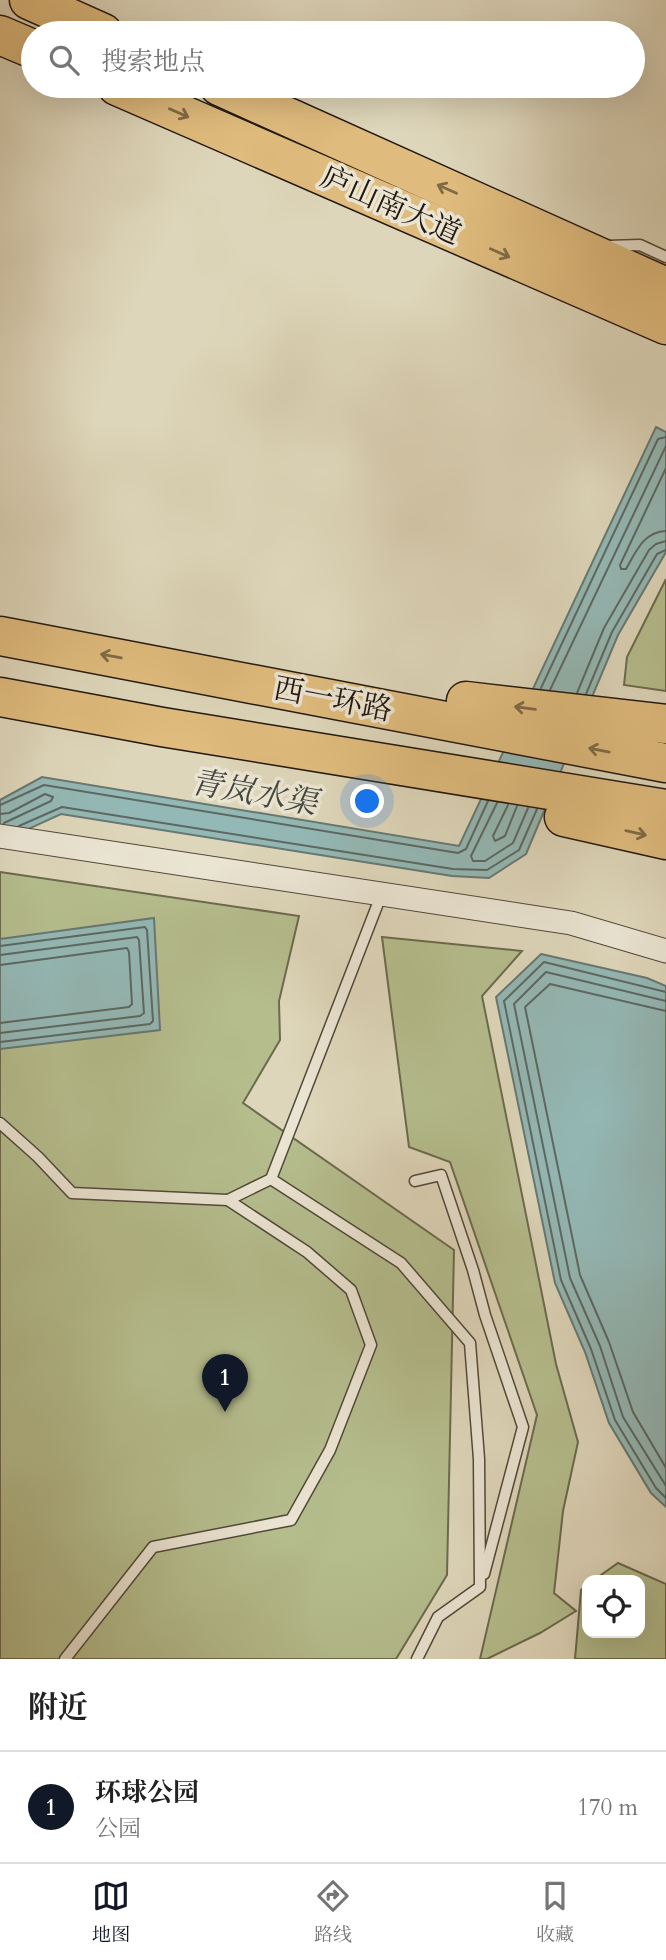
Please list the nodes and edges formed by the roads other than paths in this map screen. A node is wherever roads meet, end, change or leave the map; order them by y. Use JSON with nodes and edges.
{"nodes":[{"id":1,"x":29,"y":0,"type":"edge"},
{"id":2,"x":76,"y":21,"type":"edge"},
{"id":3,"x":0,"y":35,"type":"edge"},
{"id":4,"x":21,"y":44,"type":"edge"},
{"id":5,"x":145,"y":98,"type":"edge"},
{"id":6,"x":246,"y":98,"type":"edge"},
{"id":7,"x":577,"y":247,"type":"junction"},
{"id":8,"x":666,"y":257,"type":"edge"},
{"id":9,"x":666,"y":287,"type":"edge"},
{"id":10,"x":666,"y":325,"type":"edge"},
{"id":11,"x":0,"y":636,"type":"edge"},
{"id":12,"x":160,"y":665,"type":"junction"},
{"id":13,"x":0,"y":697,"type":"edge"},
{"id":14,"x":666,"y":724,"type":"edge"},
{"id":15,"x":162,"y":727,"type":"junction"},
{"id":16,"x":666,"y":763,"type":"edge"},
{"id":17,"x":666,"y":810,"type":"edge"},
{"id":18,"x":0,"y":836,"type":"edge"},
{"id":19,"x":666,"y":840,"type":"edge"},
{"id":20,"x":378,"y":901,"type":"junction"},
{"id":21,"x":666,"y":951,"type":"edge"},
{"id":22,"x":0,"y":1123,"type":"edge"},
{"id":23,"x":271,"y":1179,"type":"junction"},
{"id":24,"x":415,"y":1181,"type":"dead end"},
{"id":25,"x":228,"y":1200,"type":"junction"},
{"id":26,"x":481,"y":1587,"type":"junction"},
{"id":27,"x":65,"y":1659,"type":"edge"},
{"id":28,"x":417,"y":1659,"type":"edge"}],
"edges":[{"from":1,"to":2,"type":"highway"},
{"from":3,"to":4,"type":"highway"},
{"from":5,"to":10,"type":"highway","name":"庐山南大道","one_way":true},
{"from":7,"to":6,"type":"highway","name":"庐山南大道","one_way":true},
{"from":7,"to":8,"type":"lane"},
{"from":7,"to":9,"type":"highway","name":"庐山南大道"},
{"from":12,"to":11,"type":"highway","name":"西一环路","one_way":true},
{"from":14,"to":12,"type":"highway","one_way":true},
{"from":16,"to":12,"type":"highway","name":"西一环路","one_way":true},
{"from":13,"to":15,"type":"highway","name":"西一环路"},
{"from":15,"to":17,"type":"highway","name":"西一环路"},
{"from":15,"to":19,"type":"highway","one_way":true},
{"from":18,"to":20,"type":"street"},
{"from":20,"to":21,"type":"street"},
{"from":20,"to":23,"type":"lane"},
{"from":22,"to":25,"type":"lane"},
{"from":23,"to":25,"type":"lane"},
{"from":23,"to":26,"type":"lane"},
{"from":24,"to":26,"type":"lane"},
{"from":25,"to":27,"type":"lane"},
{"from":26,"to":28,"type":"lane"}]}
